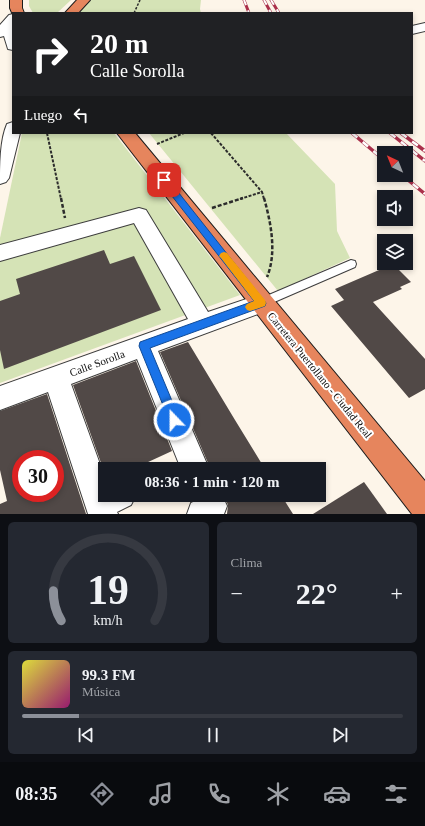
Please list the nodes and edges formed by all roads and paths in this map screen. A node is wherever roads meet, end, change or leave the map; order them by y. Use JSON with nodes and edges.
{"nodes":[{"id":1,"x":84,"y":0,"type":"edge"},
{"id":2,"x":140,"y":0,"type":"edge"},
{"id":3,"x":72,"y":12,"type":"edge"},
{"id":4,"x":134,"y":12,"type":"edge"},
{"id":5,"x":12,"y":14,"type":"edge"},
{"id":6,"x":425,"y":28,"type":"edge"},
{"id":7,"x":413,"y":30,"type":"edge"},
{"id":8,"x":12,"y":32,"type":"edge"},
{"id":9,"x":0,"y":33,"type":"edge"},
{"id":10,"x":12,"y":42,"type":"edge"},
{"id":11,"x":12,"y":131,"type":"edge"},
{"id":12,"x":47,"y":134,"type":"edge"},
{"id":13,"x":127,"y":134,"type":"edge"},
{"id":14,"x":182,"y":134,"type":"edge"},
{"id":15,"x":212,"y":134,"type":"edge"},
{"id":16,"x":150,"y":147,"type":"dead end"},
{"id":17,"x":0,"y":178,"type":"edge"},
{"id":18,"x":262,"y":192,"type":"junction"},
{"id":19,"x":211,"y":209,"type":"dead end"},
{"id":20,"x":68,"y":234,"type":"junction"},
{"id":21,"x":0,"y":253,"type":"edge"},
{"id":22,"x":351,"y":264,"type":"dead end"},
{"id":23,"x":263,"y":292,"type":"junction"},
{"id":24,"x":203,"y":324,"type":"junction"},
{"id":25,"x":144,"y":346,"type":"junction"},
{"id":26,"x":56,"y":378,"type":"junction"},
{"id":27,"x":0,"y":398,"type":"edge"},
{"id":28,"x":188,"y":462,"type":"edge"},
{"id":29,"x":108,"y":504,"type":"edge"},
{"id":30,"x":425,"y":505,"type":"edge"}],
"edges":[{"from":1,"to":3,"type":"highway"},
{"from":2,"to":4,"type":"path"},
{"from":5,"to":9,"type":"street"},
{"from":6,"to":7,"type":"street"},
{"from":8,"to":10,"type":"street"},
{"from":11,"to":17,"type":"street"},
{"from":12,"to":20,"type":"path"},
{"from":13,"to":23,"type":"highway","name":"Carretera Puertollano - Ciudad Real"},
{"from":14,"to":16,"type":"path"},
{"from":15,"to":18,"type":"path"},
{"from":18,"to":19,"type":"path"},
{"from":18,"to":23,"type":"path"},
{"from":20,"to":21,"type":"street"},
{"from":20,"to":24,"type":"street"},
{"from":22,"to":23,"type":"lane"},
{"from":23,"to":24,"type":"street","name":"Calle Sorolla"},
{"from":23,"to":30,"type":"highway","name":"Carretera Puertollano - Ciudad Real"},
{"from":24,"to":25,"type":"street","name":"Calle Sorolla"},
{"from":25,"to":26,"type":"street","name":"Calle Sorolla"},
{"from":25,"to":28,"type":"street"},
{"from":26,"to":27,"type":"street","name":"Calle Sorolla"},
{"from":26,"to":29,"type":"street"}]}
